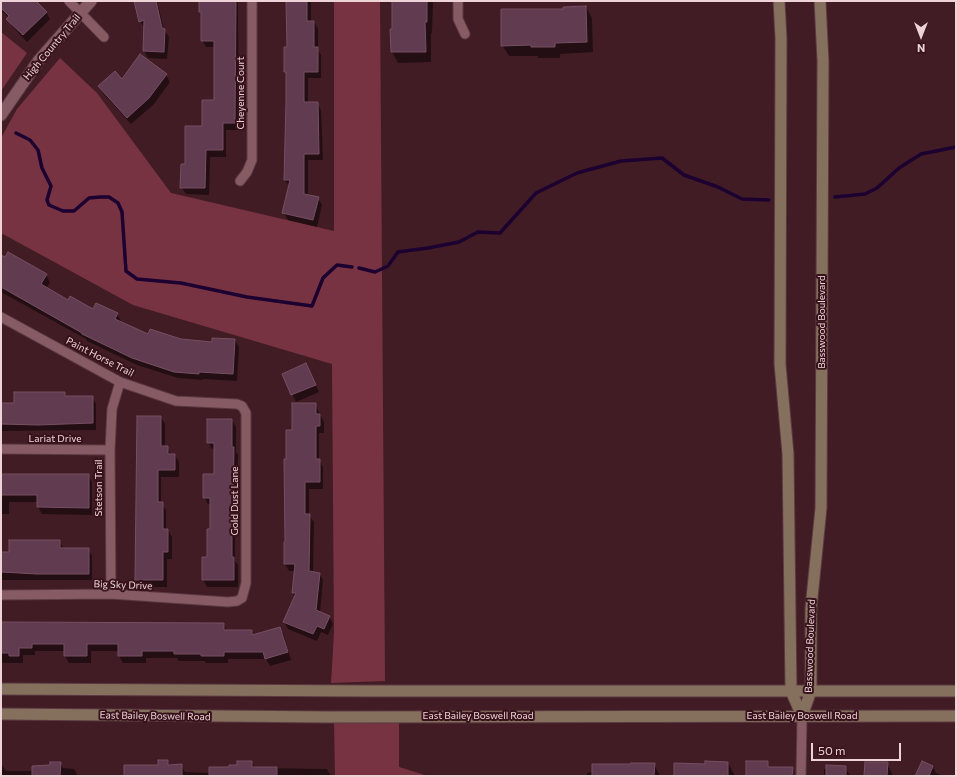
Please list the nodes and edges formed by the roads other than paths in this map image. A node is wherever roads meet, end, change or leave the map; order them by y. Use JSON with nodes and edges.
{"nodes":[{"id":1,"x":69,"y":1,"type":"edge"},
{"id":2,"x":91,"y":1,"type":"edge"},
{"id":3,"x":252,"y":1,"type":"edge"},
{"id":4,"x":458,"y":1,"type":"edge"},
{"id":5,"x":779,"y":1,"type":"edge"},
{"id":6,"x":820,"y":1,"type":"edge"},
{"id":7,"x":80,"y":13,"type":"junction"},
{"id":8,"x":465,"y":34,"type":"dead end"},
{"id":9,"x":104,"y":37,"type":"dead end"},
{"id":10,"x":1,"y":115,"type":"edge"},
{"id":11,"x":240,"y":181,"type":"dead end"},
{"id":12,"x":1,"y":317,"type":"edge"},
{"id":13,"x":120,"y":382,"type":"junction"},
{"id":14,"x":242,"y":406,"type":"joint"},
{"id":15,"x":1,"y":450,"type":"edge"},
{"id":16,"x":110,"y":450,"type":"junction"},
{"id":17,"x":111,"y":594,"type":"junction"},
{"id":18,"x":1,"y":595,"type":"edge"},
{"id":19,"x":242,"y":598,"type":"joint"},
{"id":20,"x":1,"y":689,"type":"edge"},
{"id":21,"x":791,"y":691,"type":"junction"},
{"id":22,"x":811,"y":691,"type":"junction"},
{"id":23,"x":956,"y":691,"type":"edge"},
{"id":24,"x":1,"y":714,"type":"edge"},
{"id":25,"x":802,"y":716,"type":"junction"},
{"id":26,"x":956,"y":716,"type":"edge"},
{"id":27,"x":801,"y":776,"type":"edge"}],
"edges":[{"from":1,"to":7,"type":"street"},
{"from":2,"to":7,"type":"street","name":"High Country Trail"},
{"from":3,"to":11,"type":"street","name":"Cheyenne Court"},
{"from":4,"to":8,"type":"street"},
{"from":5,"to":21,"type":"main road","name":"Basswood Boulevard"},
{"from":6,"to":22,"type":"main road","name":"Basswood Boulevard"},
{"from":7,"to":9,"type":"street"},
{"from":7,"to":10,"type":"street","name":"High Country Trail"},
{"from":12,"to":13,"type":"street","name":"Paint Horse Trail"},
{"from":13,"to":14,"type":"street","name":"Paint Horse Trail"},
{"from":13,"to":16,"type":"street","name":"Stetson Trail"},
{"from":14,"to":19,"type":"street","name":"Gold Dust Lane"},
{"from":15,"to":16,"type":"street","name":"Lariat Drive"},
{"from":16,"to":17,"type":"street","name":"Stetson Trail"},
{"from":17,"to":18,"type":"street","name":"Big Sky Drive"},
{"from":17,"to":19,"type":"street","name":"Big Sky Drive"},
{"from":20,"to":21,"type":"main road"},
{"from":21,"to":22,"type":"main road"},
{"from":21,"to":25,"type":"main road","name":"Basswood Boulevard"},
{"from":22,"to":23,"type":"main road"},
{"from":22,"to":25,"type":"main road","name":"Basswood Boulevard"},
{"from":24,"to":25,"type":"main road","name":"East Bailey Boswell Road"},
{"from":25,"to":26,"type":"main road","name":"East Bailey Boswell Road"},
{"from":25,"to":27,"type":"street"}]}
